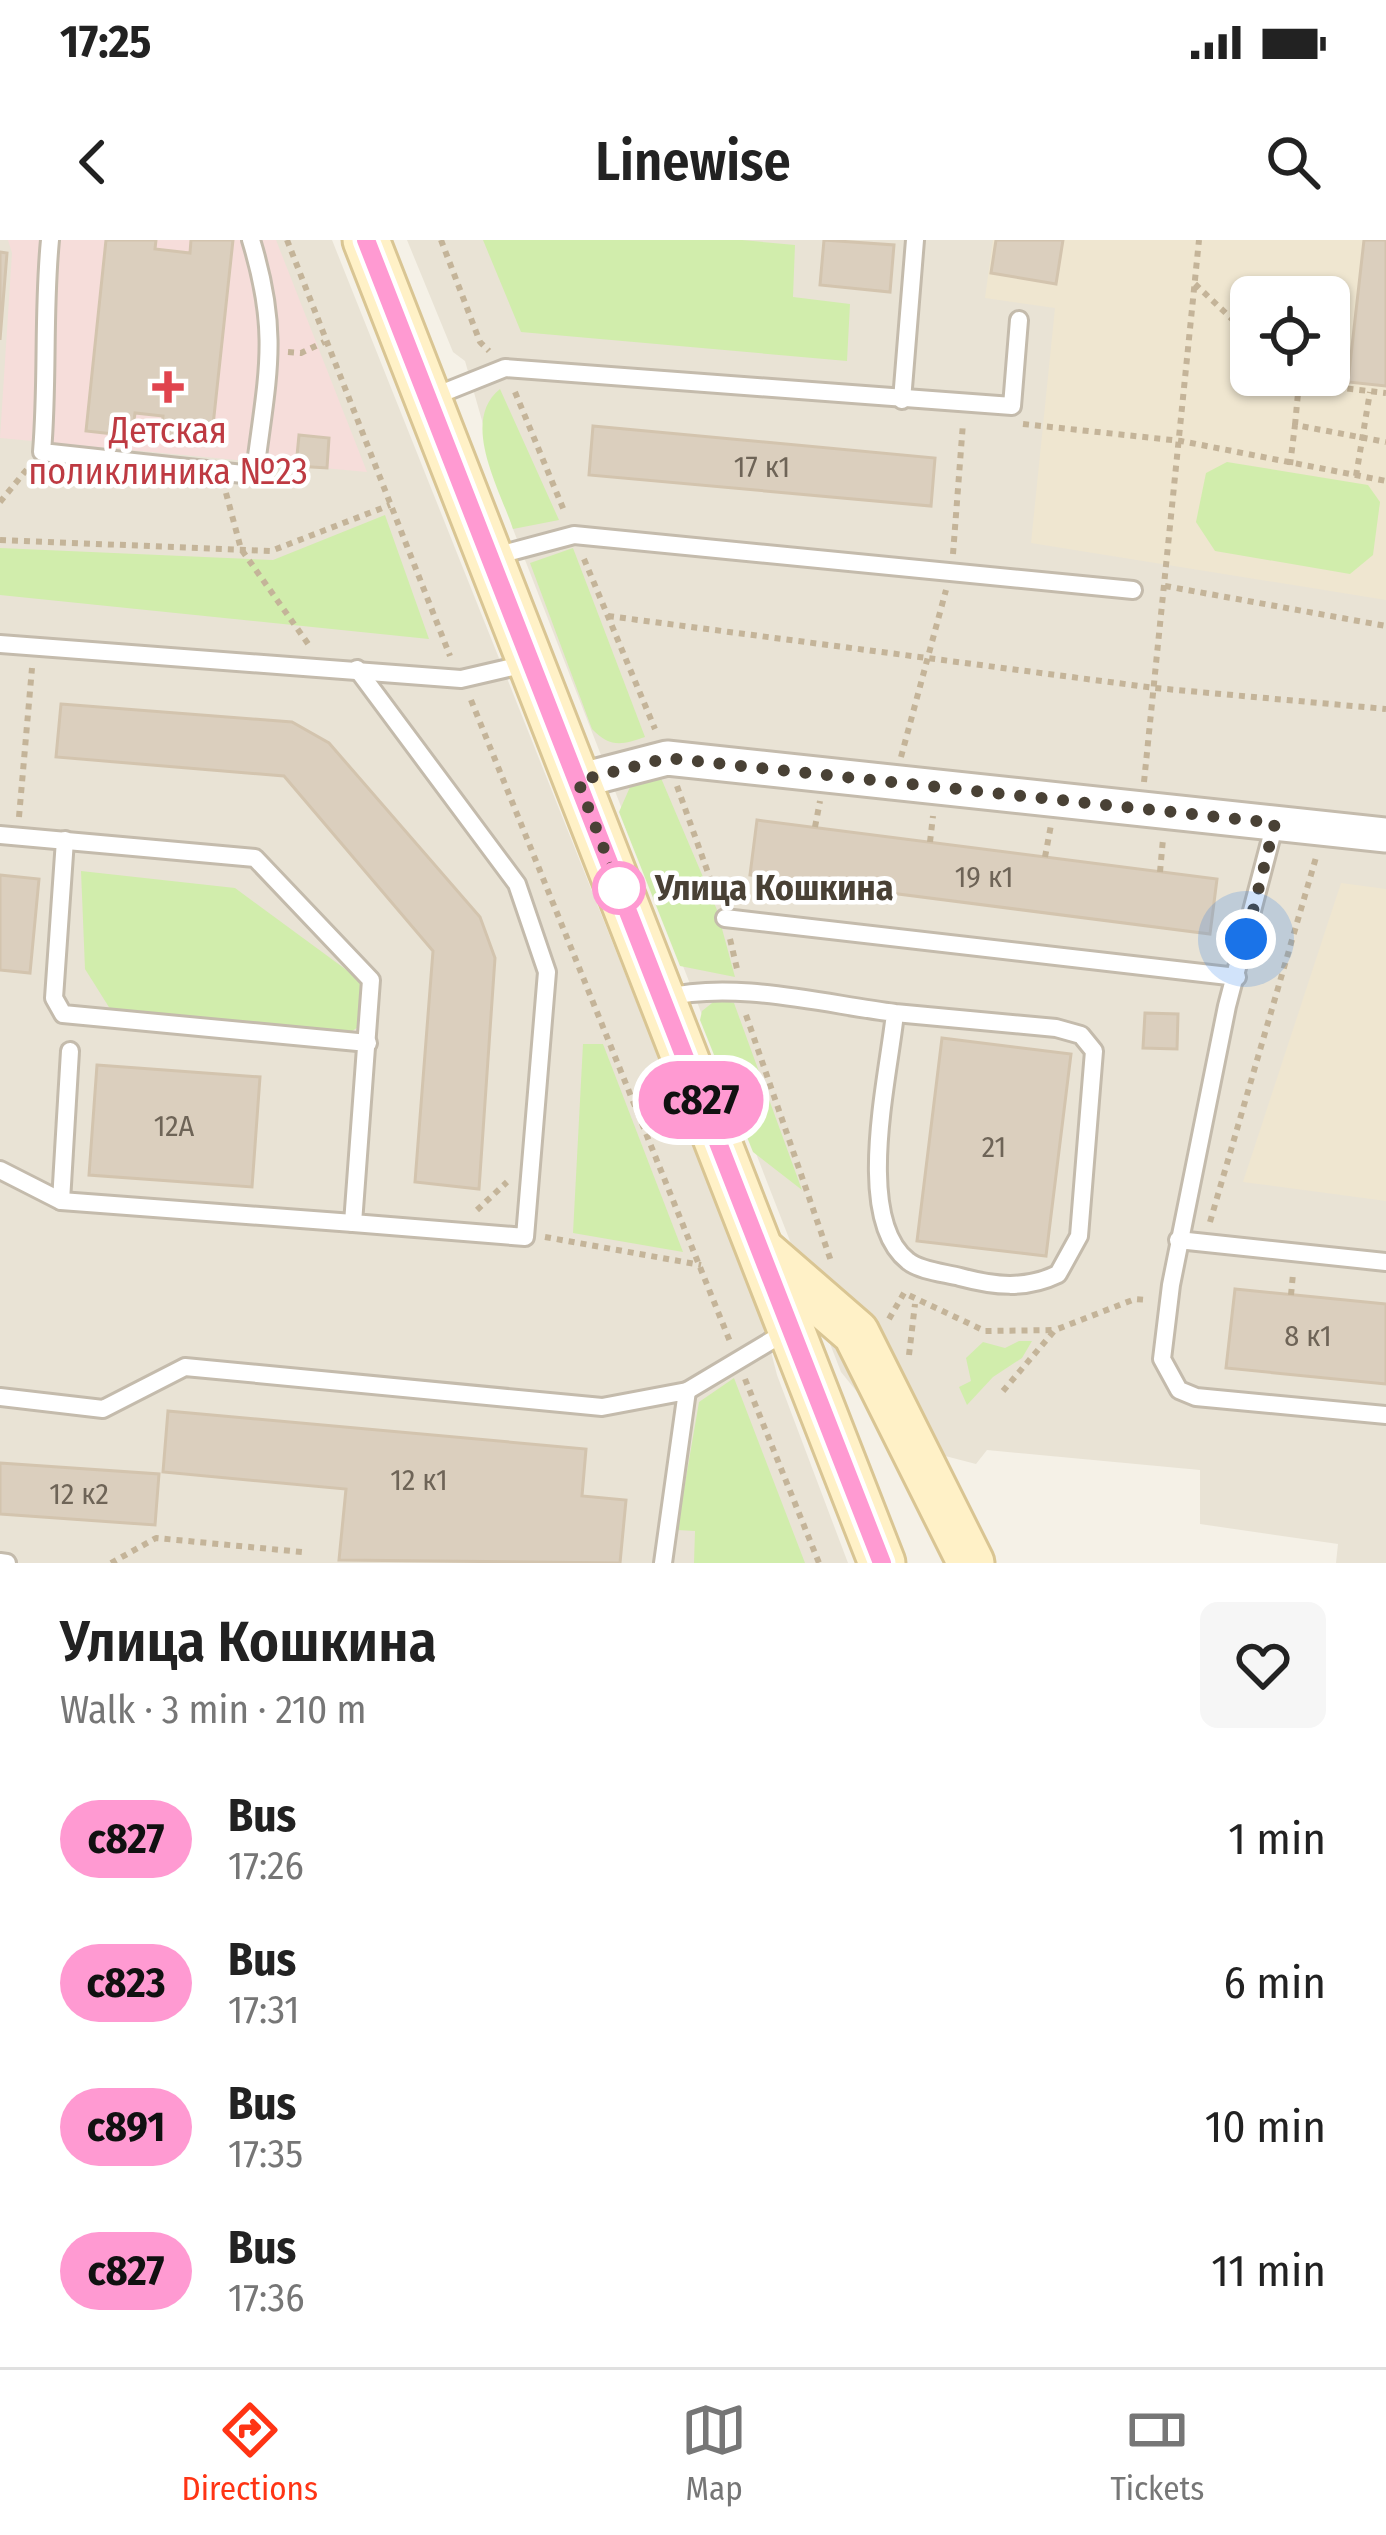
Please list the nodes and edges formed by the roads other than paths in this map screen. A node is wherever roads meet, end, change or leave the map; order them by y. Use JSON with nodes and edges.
{"nodes":[{"id":1,"x":50,"y":240,"type":"edge"},
{"id":2,"x":251,"y":240,"type":"edge"},
{"id":3,"x":366,"y":240,"type":"edge"},
{"id":4,"x":915,"y":240,"type":"edge"},
{"id":5,"x":1019,"y":320,"type":"dead end"},
{"id":6,"x":430,"y":398,"type":"junction"},
{"id":7,"x":902,"y":400,"type":"junction"},
{"id":8,"x":488,"y":557,"type":"junction"},
{"id":9,"x":1133,"y":590,"type":"dead end"},
{"id":10,"x":0,"y":644,"type":"edge"},
{"id":11,"x":531,"y":662,"type":"junction"},
{"id":12,"x":357,"y":669,"type":"junction"},
{"id":13,"x":578,"y":781,"type":"junction"},
{"id":14,"x":1275,"y":823,"type":"junction"},
{"id":15,"x":1386,"y":835,"type":"edge"},
{"id":16,"x":9,"y":836,"type":"edge"},
{"id":17,"x":64,"y":840,"type":"junction"},
{"id":18,"x":725,"y":918,"type":"dead end"},
{"id":19,"x":1237,"y":977,"type":"junction"},
{"id":20,"x":662,"y":998,"type":"junction"},
{"id":21,"x":896,"y":1013,"type":"junction"},
{"id":22,"x":368,"y":1043,"type":"junction"},
{"id":23,"x":70,"y":1051,"type":"dead end"},
{"id":24,"x":0,"y":1171,"type":"edge"},
{"id":25,"x":61,"y":1201,"type":"junction"},
{"id":26,"x":353,"y":1223,"type":"junction"},
{"id":27,"x":1178,"y":1240,"type":"junction"},
{"id":28,"x":758,"y":1248,"type":"junction"},
{"id":29,"x":1386,"y":1262,"type":"edge"},
{"id":30,"x":792,"y":1328,"type":"junction"},
{"id":31,"x":687,"y":1391,"type":"junction"},
{"id":32,"x":0,"y":1397,"type":"edge"},
{"id":33,"x":1386,"y":1415,"type":"edge"},
{"id":34,"x":663,"y":1563,"type":"edge"},
{"id":35,"x":883,"y":1563,"type":"edge"},
{"id":36,"x":971,"y":1563,"type":"edge"}],
"edges":[{"from":1,"to":2,"type":"lane"},
{"from":3,"to":6,"type":"main road"},
{"from":4,"to":7,"type":"lane"},
{"from":5,"to":7,"type":"lane"},
{"from":6,"to":7,"type":"lane"},
{"from":6,"to":8,"type":"main road"},
{"from":8,"to":9,"type":"lane"},
{"from":8,"to":11,"type":"main road"},
{"from":10,"to":12,"type":"lane"},
{"from":11,"to":12,"type":"lane"},
{"from":11,"to":13,"type":"main road"},
{"from":12,"to":26,"type":"lane"},
{"from":13,"to":14,"type":"street"},
{"from":13,"to":20,"type":"main road"},
{"from":14,"to":15,"type":"street"},
{"from":14,"to":19,"type":"lane"},
{"from":16,"to":17,"type":"lane"},
{"from":17,"to":22,"type":"lane"},
{"from":17,"to":22,"type":"lane"},
{"from":18,"to":19,"type":"lane"},
{"from":19,"to":27,"type":"lane"},
{"from":20,"to":21,"type":"lane"},
{"from":20,"to":28,"type":"main road"},
{"from":21,"to":21,"type":"lane"},
{"from":22,"to":26,"type":"lane"},
{"from":23,"to":25,"type":"lane"},
{"from":24,"to":25,"type":"lane"},
{"from":25,"to":26,"type":"lane"},
{"from":27,"to":29,"type":"lane"},
{"from":27,"to":33,"type":"lane"},
{"from":28,"to":30,"type":"main road"},
{"from":28,"to":36,"type":"main road"},
{"from":30,"to":31,"type":"lane"},
{"from":30,"to":35,"type":"main road"},
{"from":31,"to":32,"type":"lane"},
{"from":31,"to":34,"type":"lane"}]}
